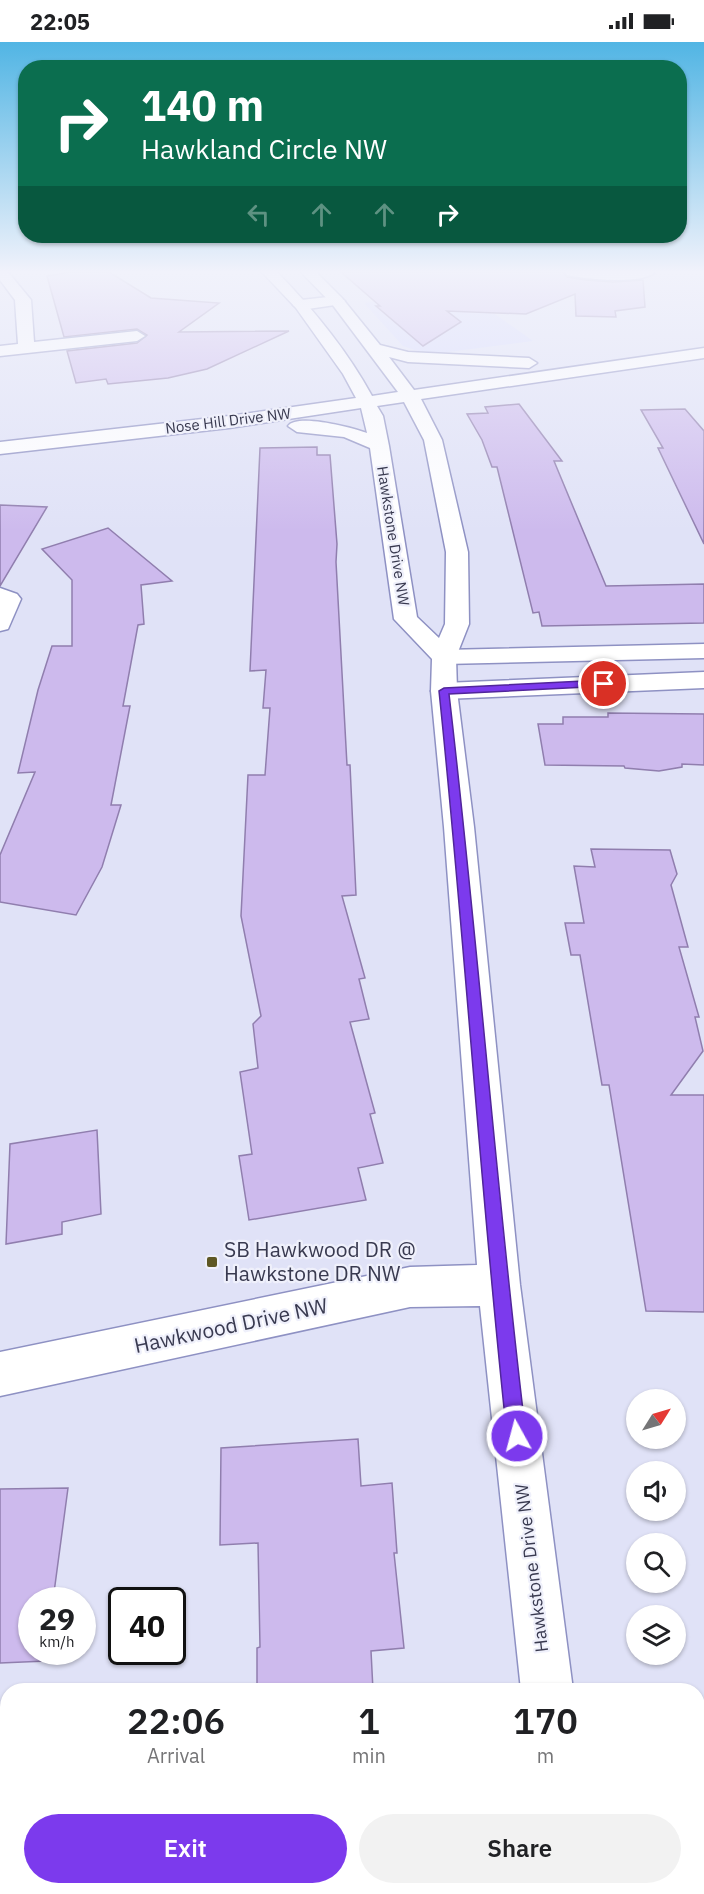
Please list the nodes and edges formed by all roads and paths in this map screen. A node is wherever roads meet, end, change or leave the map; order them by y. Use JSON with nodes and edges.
{"nodes":[{"id":1,"x":338,"y":358,"type":"edge"},
{"id":2,"x":381,"y":358,"type":"edge"},
{"id":3,"x":437,"y":358,"type":"edge"},
{"id":4,"x":558,"y":358,"type":"edge"},
{"id":5,"x":659,"y":358,"type":"edge"},
{"id":6,"x":529,"y":363,"type":"junction"},
{"id":7,"x":404,"y":389,"type":"junction"},
{"id":8,"x":319,"y":391,"type":"dead end"},
{"id":9,"x":363,"y":394,"type":"junction"},
{"id":10,"x":230,"y":422,"type":"junction"},
{"id":11,"x":380,"y":446,"type":"junction"},
{"id":12,"x":0,"y":448,"type":"edge"},
{"id":13,"x":0,"y":595,"type":"edge"},
{"id":14,"x":0,"y":624,"type":"edge"},
{"id":15,"x":704,"y":651,"type":"edge"},
{"id":16,"x":444,"y":657,"type":"junction"},
{"id":17,"x":704,"y":680,"type":"edge"},
{"id":18,"x":444,"y":691,"type":"junction"},
{"id":19,"x":499,"y":1285,"type":"junction"},
{"id":20,"x":0,"y":1374,"type":"edge"},
{"id":21,"x":546,"y":1683,"type":"edge"}],
"edges":[{"from":1,"to":9,"type":"street","name":"Hawkstone Drive NW"},
{"from":2,"to":7,"type":"street","name":"Hawkstone Drive NW"},
{"from":3,"to":6,"type":"street"},
{"from":4,"to":6,"type":"street","name":"Nose Hill Drive NW"},
{"from":5,"to":7,"type":"street","name":"Nose Hill Drive NW"},
{"from":6,"to":7,"type":"street","name":"Nose Hill Drive NW"},
{"from":7,"to":9,"type":"street","name":"Nose Hill Drive NW"},
{"from":7,"to":16,"type":"street","name":"Hawkstone Drive NW"},
{"from":8,"to":9,"type":"street","name":"Nose Hill Drive NW"},
{"from":9,"to":10,"type":"street","name":"Nose Hill Drive NW"},
{"from":9,"to":11,"type":"street","name":"Hawkstone Drive NW"},
{"from":10,"to":11,"type":"street"},
{"from":10,"to":12,"type":"street","name":"Nose Hill Drive NW"},
{"from":11,"to":16,"type":"street","name":"Hawkstone Drive NW"},
{"from":13,"to":14,"type":"street"},
{"from":15,"to":16,"type":"street"},
{"from":16,"to":18,"type":"street","name":"Hawkstone Drive NW"},
{"from":17,"to":18,"type":"street"},
{"from":18,"to":19,"type":"street","name":"Hawkstone Drive NW"},
{"from":19,"to":20,"type":"street","name":"Hawkwood Drive NW"},
{"from":19,"to":21,"type":"street","name":"Hawkstone Drive NW"}]}
